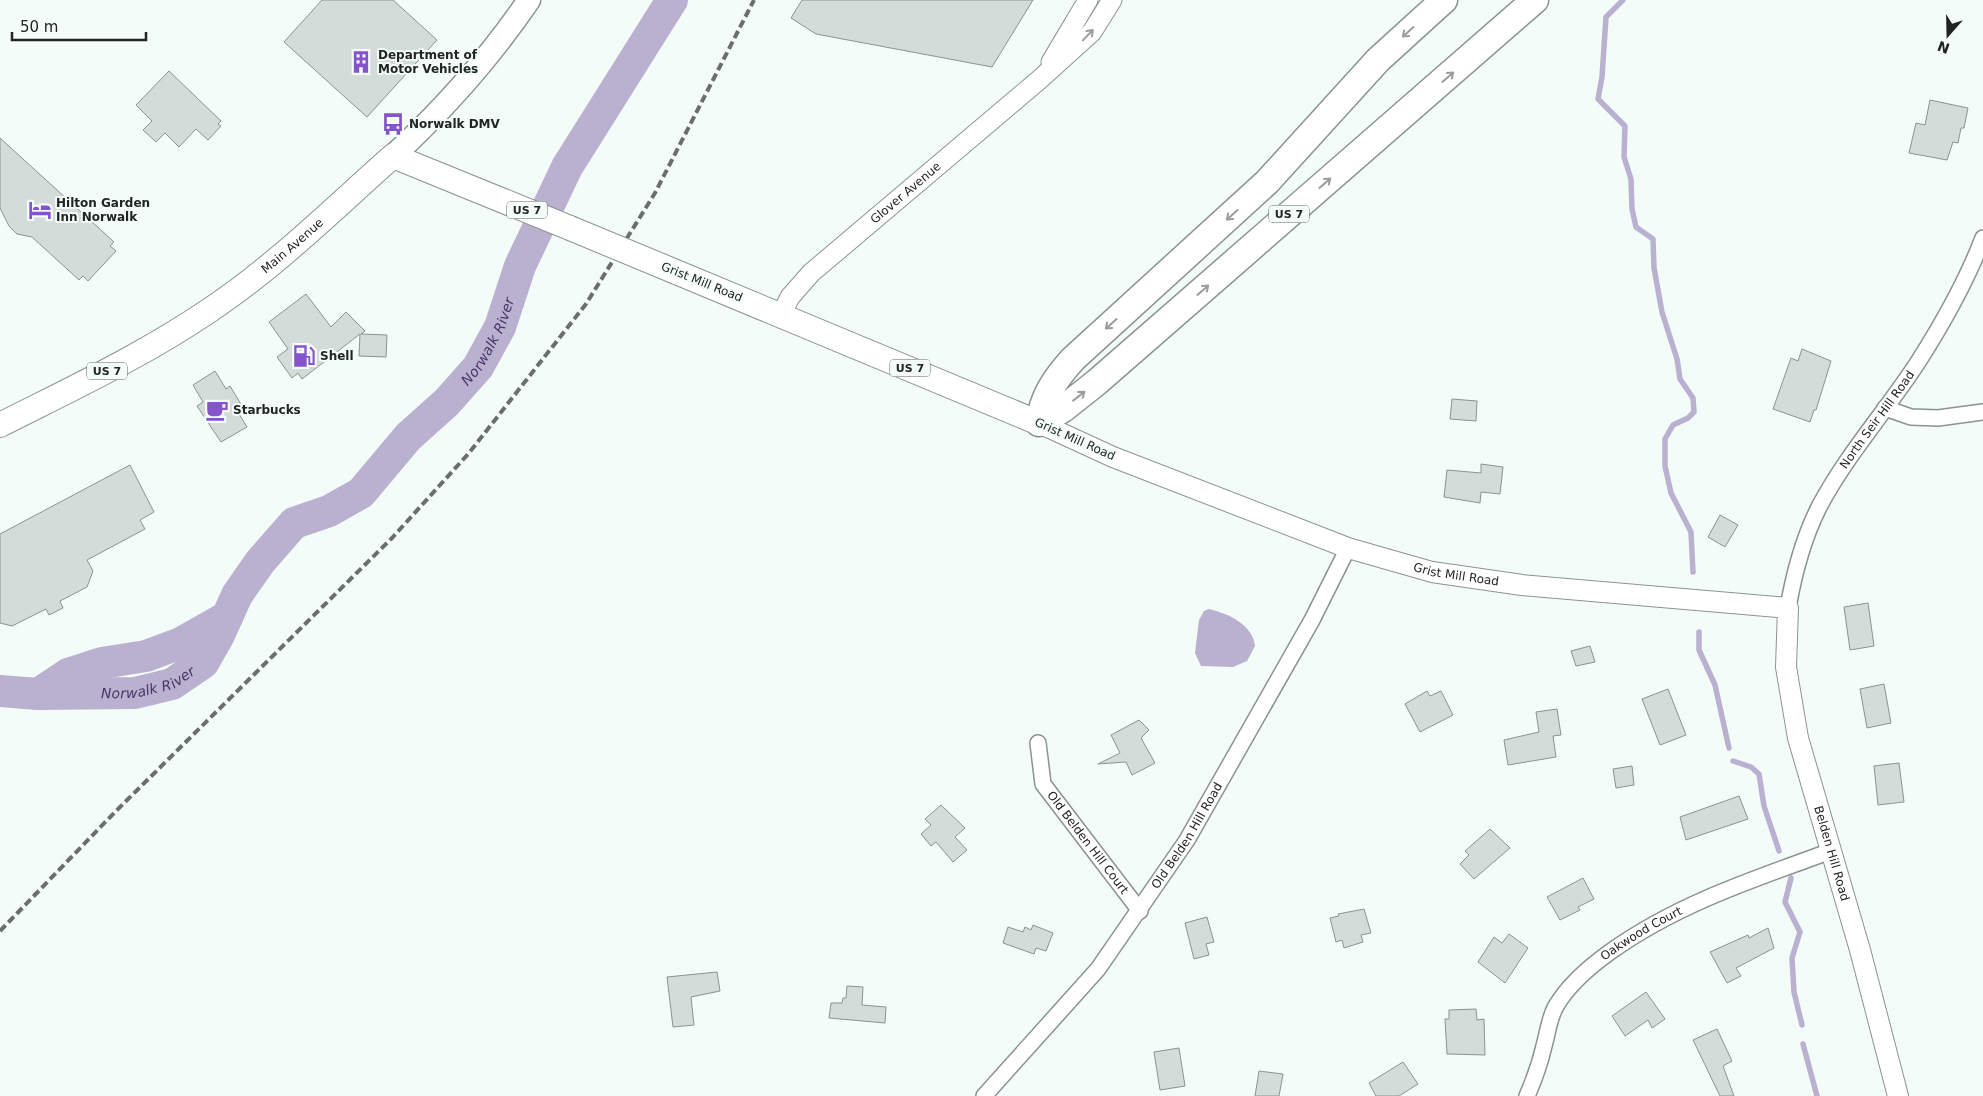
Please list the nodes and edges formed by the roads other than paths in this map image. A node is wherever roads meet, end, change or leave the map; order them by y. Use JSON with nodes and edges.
{"nodes":[{"id":1,"x":529,"y":0,"type":"edge"},
{"id":2,"x":1088,"y":0,"type":"edge"},
{"id":3,"x":1112,"y":0,"type":"edge"},
{"id":4,"x":1444,"y":0,"type":"edge"},
{"id":5,"x":1535,"y":0,"type":"edge"},
{"id":6,"x":1039,"y":80,"type":"junction"},
{"id":7,"x":393,"y":156,"type":"junction"},
{"id":8,"x":1983,"y":238,"type":"edge"},
{"id":9,"x":781,"y":315,"type":"junction"},
{"id":10,"x":1885,"y":408,"type":"junction"},
{"id":11,"x":1983,"y":412,"type":"edge"},
{"id":12,"x":1039,"y":423,"type":"junction"},
{"id":13,"x":0,"y":425,"type":"edge"},
{"id":14,"x":1348,"y":548,"type":"junction"},
{"id":15,"x":1788,"y":608,"type":"junction"},
{"id":16,"x":1038,"y":743,"type":"dead end"},
{"id":17,"x":1831,"y":851,"type":"junction"},
{"id":18,"x":1140,"y":911,"type":"junction"},
{"id":19,"x":984,"y":1096,"type":"edge"},
{"id":20,"x":1527,"y":1096,"type":"edge"},
{"id":21,"x":1898,"y":1096,"type":"edge"}],
"edges":[{"from":1,"to":7,"type":"main road","name":"Main Avenue"},
{"from":2,"to":6,"type":"street","name":"Glover Avenue"},
{"from":6,"to":3,"type":"street","name":"Glover Avenue","one_way":true},
{"from":4,"to":12,"type":"highway","number":"US 7","one_way":true},
{"from":12,"to":5,"type":"highway","number":"US 7","one_way":true},
{"from":6,"to":9,"type":"street","name":"Glover Avenue"},
{"from":7,"to":9,"type":"highway","name":"Grist Mill Road","number":"US 7","bridge":true},
{"from":7,"to":13,"type":"highway","name":"Main Avenue","number":"US 7"},
{"from":8,"to":10,"type":"street","name":"North Seir Hill Road"},
{"from":9,"to":12,"type":"highway","name":"Grist Mill Road","number":"US 7"},
{"from":10,"to":11,"type":"street"},
{"from":10,"to":15,"type":"street","name":"North Seir Hill Road"},
{"from":12,"to":14,"type":"main road","name":"Grist Mill Road"},
{"from":14,"to":15,"type":"main road","name":"Grist Mill Road"},
{"from":14,"to":18,"type":"street","name":"Old Belden Hill Road"},
{"from":15,"to":17,"type":"main road","name":"Belden Hill Road"},
{"from":16,"to":18,"type":"street","name":"Old Belden Hill Court"},
{"from":17,"to":20,"type":"street","name":"Oakwood Court"},
{"from":17,"to":21,"type":"main road","name":"Belden Hill Road"},
{"from":18,"to":19,"type":"street","name":"Old Belden Hill Road"}]}
